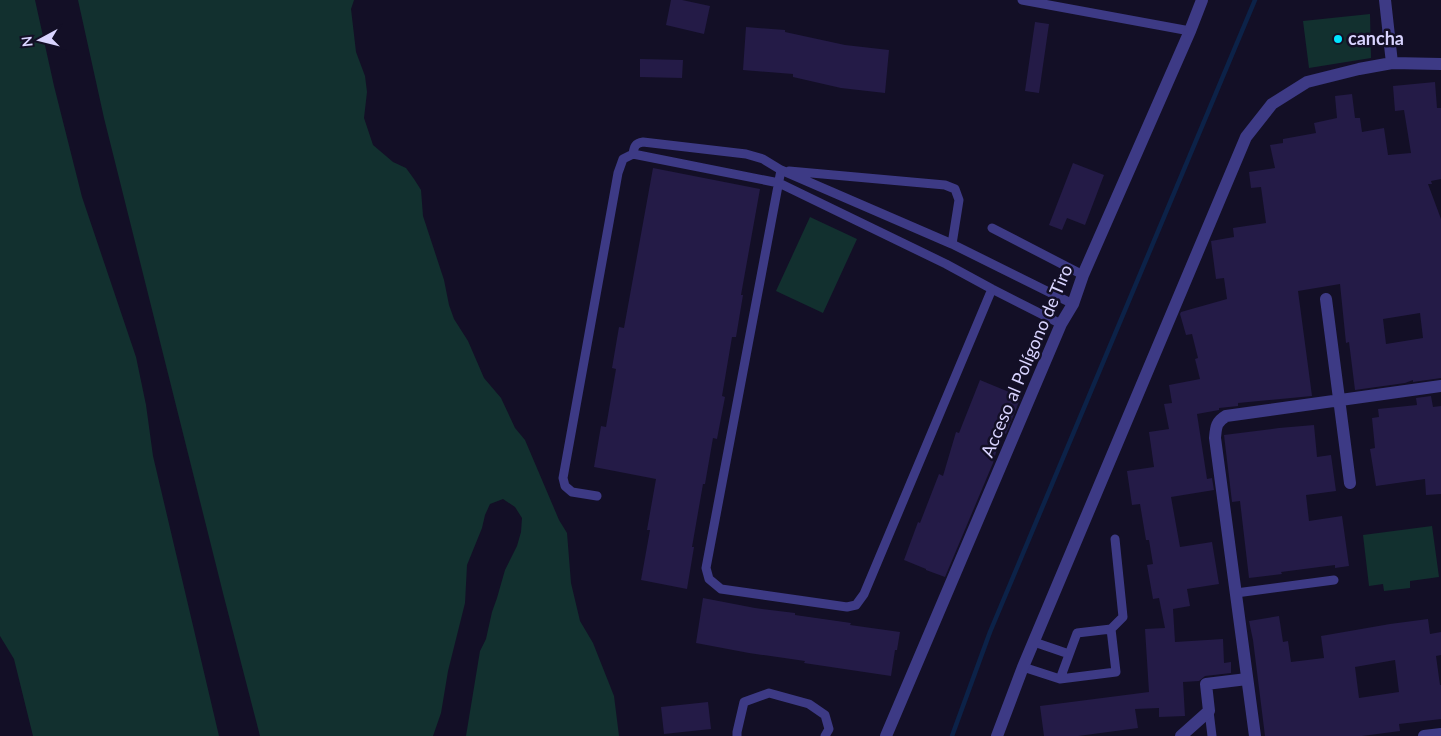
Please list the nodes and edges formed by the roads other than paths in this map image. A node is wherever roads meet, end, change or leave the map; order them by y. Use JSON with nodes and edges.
{"nodes":[{"id":1,"x":1022,"y":0,"type":"edge"},
{"id":2,"x":1202,"y":0,"type":"edge"},
{"id":3,"x":1384,"y":0,"type":"edge"},
{"id":4,"x":1190,"y":31,"type":"junction"},
{"id":5,"x":1392,"y":63,"type":"junction"},
{"id":6,"x":1441,"y":64,"type":"edge"},
{"id":7,"x":633,"y":154,"type":"junction"},
{"id":8,"x":781,"y":170,"type":"junction"},
{"id":9,"x":779,"y":183,"type":"junction"},
{"id":10,"x":992,"y":228,"type":"dead end"},
{"id":11,"x":952,"y":244,"type":"junction"},
{"id":12,"x":1082,"y":276,"type":"junction"},
{"id":13,"x":992,"y":289,"type":"junction"},
{"id":14,"x":1326,"y":299,"type":"dead end"},
{"id":15,"x":1073,"y":304,"type":"junction"},
{"id":16,"x":1061,"y":324,"type":"junction"},
{"id":17,"x":1441,"y":386,"type":"edge"},
{"id":18,"x":1339,"y":400,"type":"junction"},
{"id":19,"x":1350,"y":483,"type":"dead end"},
{"id":20,"x":597,"y":496,"type":"dead end"},
{"id":21,"x":1115,"y":539,"type":"dead end"},
{"id":22,"x":1334,"y":580,"type":"dead end"},
{"id":23,"x":1236,"y":593,"type":"junction"},
{"id":24,"x":1111,"y":629,"type":"junction"},
{"id":25,"x":1034,"y":642,"type":"junction"},
{"id":26,"x":1069,"y":654,"type":"junction"},
{"id":27,"x":1023,"y":667,"type":"junction"},
{"id":28,"x":1060,"y":679,"type":"junction"},
{"id":29,"x":1246,"y":679,"type":"junction"},
{"id":30,"x":1209,"y":711,"type":"junction"},
{"id":31,"x":1441,"y":734,"type":"edge"},
{"id":32,"x":737,"y":736,"type":"edge"},
{"id":33,"x":825,"y":736,"type":"edge"},
{"id":34,"x":886,"y":736,"type":"edge"},
{"id":35,"x":997,"y":736,"type":"edge"},
{"id":36,"x":1181,"y":736,"type":"edge"},
{"id":37,"x":1212,"y":736,"type":"edge"},
{"id":38,"x":1255,"y":736,"type":"edge"},
{"id":39,"x":1424,"y":736,"type":"edge"}],
"edges":[{"from":1,"to":4,"type":"lane"},
{"from":2,"to":4,"type":"street","name":"Acceso al Polígono de Tiro"},
{"from":3,"to":5,"type":"street"},
{"from":4,"to":12,"type":"street","name":"Acceso al Polígono de Tiro"},
{"from":5,"to":6,"type":"street"},
{"from":5,"to":25,"type":"street"},
{"from":7,"to":8,"type":"lane"},
{"from":7,"to":9,"type":"lane"},
{"from":7,"to":20,"type":"lane"},
{"from":8,"to":9,"type":"lane"},
{"from":8,"to":11,"type":"lane"},
{"from":8,"to":11,"type":"lane"},
{"from":9,"to":13,"type":"lane"},
{"from":9,"to":13,"type":"lane"},
{"from":10,"to":12,"type":"lane"},
{"from":11,"to":15,"type":"lane"},
{"from":12,"to":15,"type":"street","name":"Acceso al Polígono de Tiro"},
{"from":13,"to":16,"type":"lane"},
{"from":14,"to":18,"type":"street"},
{"from":15,"to":16,"type":"street","name":"Acceso al Polígono de Tiro"},
{"from":16,"to":34,"type":"street","name":"Acceso al Polígono de Tiro"},
{"from":17,"to":18,"type":"street"},
{"from":18,"to":19,"type":"street"},
{"from":18,"to":23,"type":"street"},
{"from":21,"to":24,"type":"lane"},
{"from":22,"to":23,"type":"lane"},
{"from":23,"to":29,"type":"street"},
{"from":24,"to":26,"type":"lane"},
{"from":24,"to":28,"type":"lane"},
{"from":25,"to":26,"type":"lane"},
{"from":25,"to":27,"type":"street"},
{"from":26,"to":28,"type":"lane"},
{"from":27,"to":28,"type":"lane"},
{"from":27,"to":35,"type":"street"},
{"from":29,"to":30,"type":"street"},
{"from":29,"to":38,"type":"street"},
{"from":30,"to":36,"type":"street"},
{"from":30,"to":37,"type":"lane"},
{"from":31,"to":39,"type":"street"},
{"from":32,"to":33,"type":"lane"}]}
